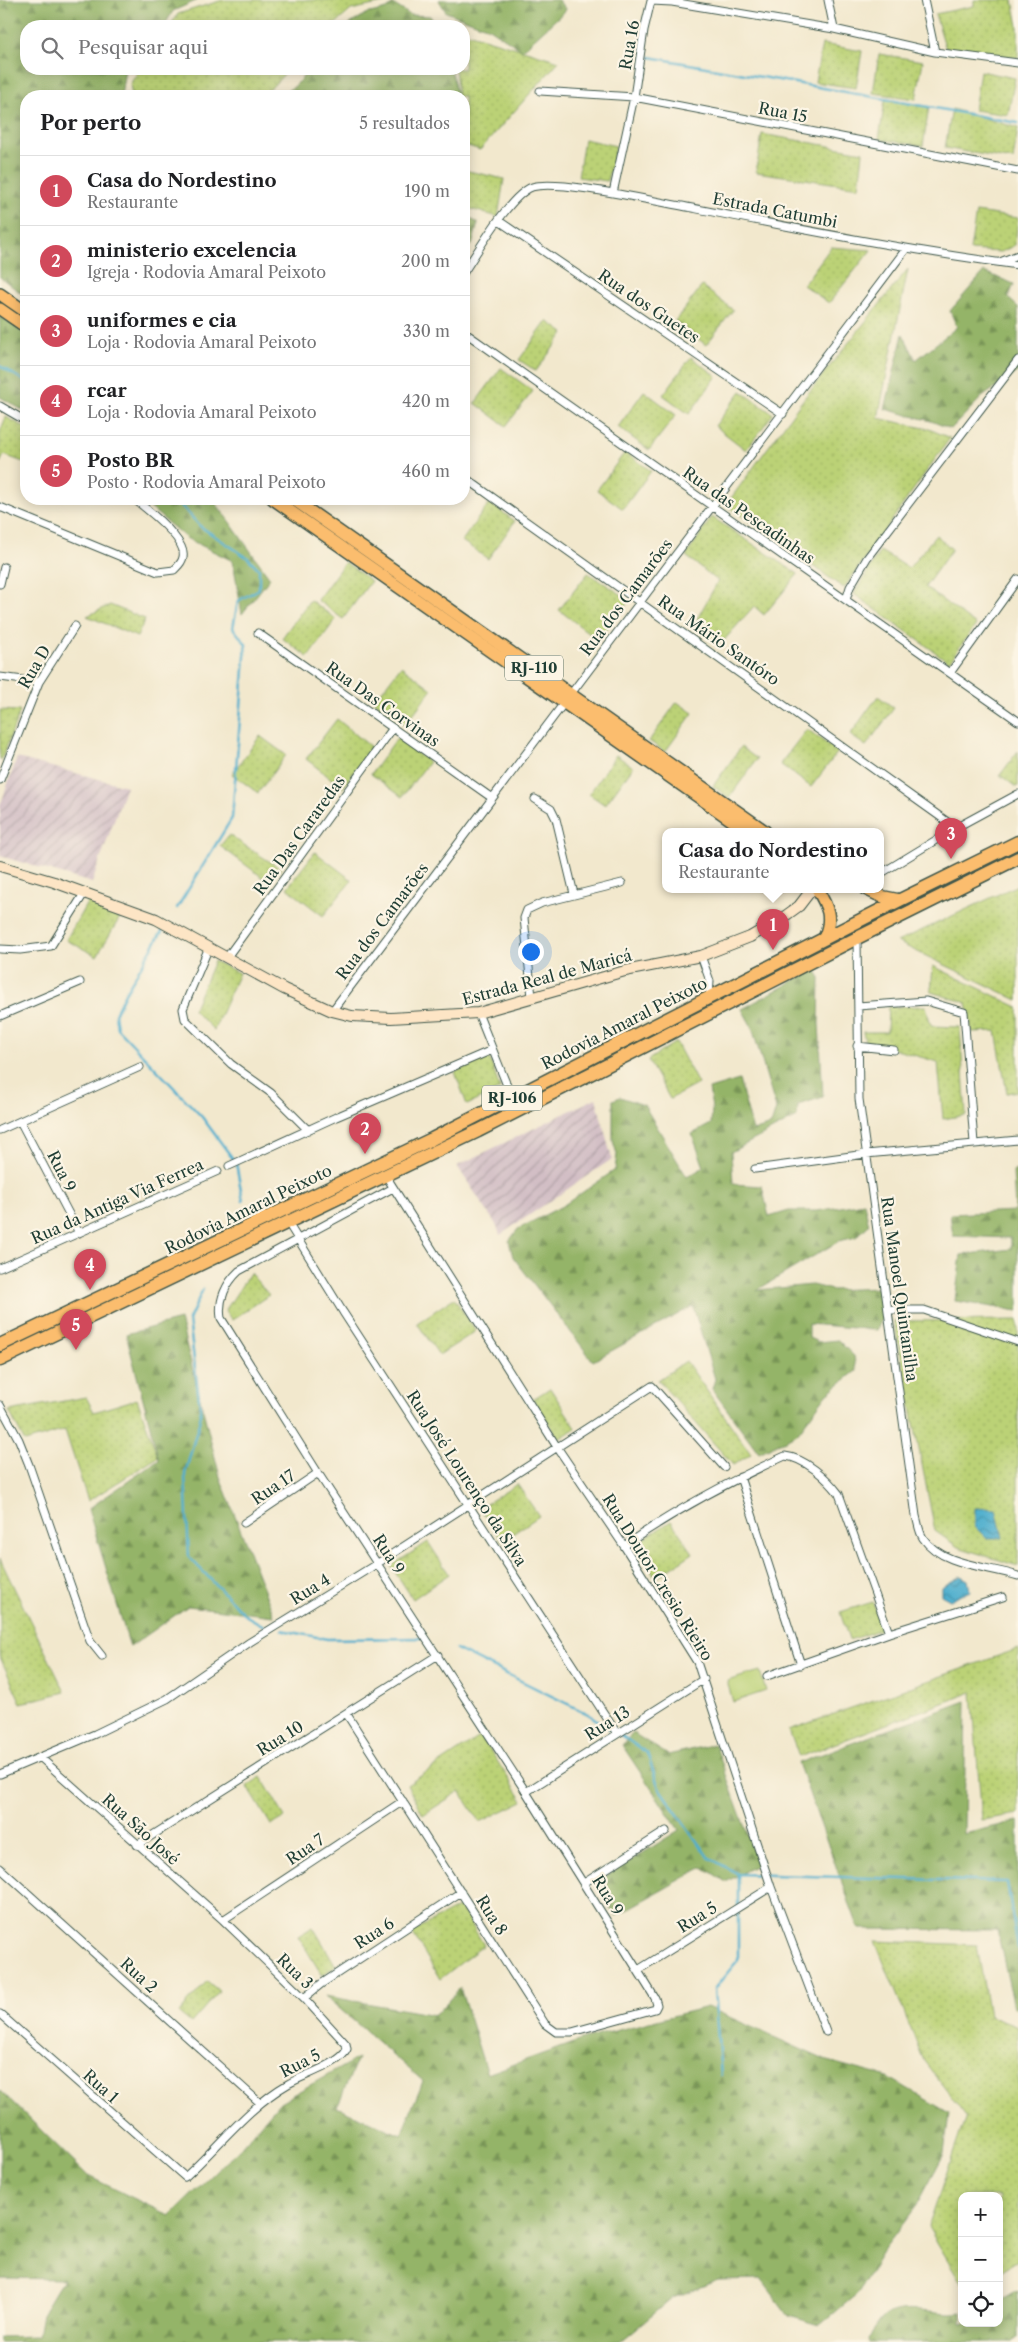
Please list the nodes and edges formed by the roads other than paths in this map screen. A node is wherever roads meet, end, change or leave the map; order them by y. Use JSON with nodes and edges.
{"nodes":[{"id":1,"x":828,"y":0,"type":"edge"},
{"id":2,"x":924,"y":0,"type":"edge"},
{"id":3,"x":649,"y":1,"type":"edge"},
{"id":4,"x":834,"y":29,"type":"junction"},
{"id":5,"x":935,"y":52,"type":"junction"},
{"id":6,"x":1018,"y":63,"type":"edge"},
{"id":7,"x":540,"y":91,"type":"dead end"},
{"id":8,"x":634,"y":97,"type":"junction"},
{"id":9,"x":1018,"y":171,"type":"edge"},
{"id":10,"x":613,"y":193,"type":"junction"},
{"id":11,"x":499,"y":221,"type":"junction"},
{"id":12,"x":906,"y":249,"type":"junction"},
{"id":13,"x":1018,"y":255,"type":"edge"},
{"id":14,"x":997,"y":262,"type":"junction"},
{"id":15,"x":470,"y":263,"type":"edge"},
{"id":16,"x":1018,"y":265,"type":"edge"},
{"id":17,"x":0,"y":294,"type":"edge"},
{"id":18,"x":20,"y":308,"type":"edge"},
{"id":19,"x":0,"y":309,"type":"edge"},
{"id":20,"x":20,"y":323,"type":"edge"},
{"id":21,"x":470,"y":336,"type":"edge"},
{"id":22,"x":1018,"y":360,"type":"edge"},
{"id":23,"x":0,"y":406,"type":"edge"},
{"id":24,"x":783,"y":414,"type":"junction"},
{"id":25,"x":20,"y":418,"type":"edge"},
{"id":26,"x":470,"y":481,"type":"edge"},
{"id":27,"x":141,"y":505,"type":"edge"},
{"id":28,"x":300,"y":505,"type":"edge"},
{"id":29,"x":300,"y":505,"type":"edge"},
{"id":30,"x":712,"y":506,"type":"junction"},
{"id":31,"x":0,"y":507,"type":"edge"},
{"id":32,"x":4,"y":567,"type":"dead end"},
{"id":33,"x":1018,"y":579,"type":"edge"},
{"id":34,"x":0,"y":584,"type":"edge"},
{"id":35,"x":846,"y":600,"type":"junction"},
{"id":36,"x":640,"y":601,"type":"junction"},
{"id":37,"x":76,"y":626,"type":"dead end"},
{"id":38,"x":258,"y":633,"type":"dead end"},
{"id":39,"x":950,"y":673,"type":"junction"},
{"id":40,"x":0,"y":676,"type":"edge"},
{"id":41,"x":40,"y":682,"type":"junction"},
{"id":42,"x":570,"y":693,"type":"junction"},
{"id":43,"x":562,"y":703,"type":"junction"},
{"id":44,"x":1018,"y":721,"type":"edge"},
{"id":45,"x":393,"y":728,"type":"junction"},
{"id":46,"x":2,"y":769,"type":"edge"},
{"id":47,"x":0,"y":780,"type":"edge"},
{"id":48,"x":1018,"y":794,"type":"edge"},
{"id":49,"x":492,"y":798,"type":"junction"},
{"id":50,"x":536,"y":799,"type":"dead end"},
{"id":51,"x":743,"y":828,"type":"edge"},
{"id":52,"x":761,"y":828,"type":"edge"},
{"id":53,"x":956,"y":828,"type":"junction"},
{"id":54,"x":1018,"y":842,"type":"edge"},
{"id":55,"x":1018,"y":858,"type":"edge"},
{"id":56,"x":0,"y":866,"type":"edge"},
{"id":57,"x":884,"y":872,"type":"edge"},
{"id":58,"x":622,"y":883,"type":"dead end"},
{"id":59,"x":85,"y":892,"type":"junction"},
{"id":60,"x":809,"y":893,"type":"edge"},
{"id":61,"x":818,"y":893,"type":"edge"},
{"id":62,"x":874,"y":893,"type":"edge"},
{"id":63,"x":574,"y":894,"type":"junction"},
{"id":64,"x":900,"y":900,"type":"junction"},
{"id":65,"x":824,"y":938,"type":"junction"},
{"id":66,"x":857,"y":938,"type":"junction"},
{"id":67,"x":209,"y":947,"type":"junction"},
{"id":68,"x":0,"y":950,"type":"edge"},
{"id":69,"x":701,"y":956,"type":"junction"},
{"id":70,"x":227,"y":958,"type":"junction"},
{"id":71,"x":710,"y":981,"type":"junction"},
{"id":72,"x":80,"y":982,"type":"dead end"},
{"id":73,"x":722,"y":992,"type":"junction"},
{"id":74,"x":532,"y":996,"type":"junction"},
{"id":75,"x":710,"y":998,"type":"junction"},
{"id":76,"x":858,"y":1006,"type":"junction"},
{"id":77,"x":332,"y":1011,"type":"junction"},
{"id":78,"x":478,"y":1013,"type":"junction"},
{"id":79,"x":0,"y":1016,"type":"edge"},
{"id":80,"x":857,"y":1046,"type":"junction"},
{"id":81,"x":492,"y":1050,"type":"junction"},
{"id":82,"x":894,"y":1050,"type":"dead end"},
{"id":83,"x":140,"y":1067,"type":"dead end"},
{"id":84,"x":512,"y":1098,"type":"junction"},
{"id":85,"x":20,"y":1120,"type":"junction"},
{"id":86,"x":0,"y":1130,"type":"edge"},
{"id":87,"x":308,"y":1130,"type":"junction"},
{"id":88,"x":1018,"y":1140,"type":"edge"},
{"id":89,"x":974,"y":1143,"type":"junction"},
{"id":90,"x":866,"y":1154,"type":"junction"},
{"id":91,"x":229,"y":1166,"type":"dead end"},
{"id":92,"x":755,"y":1169,"type":"dead end"},
{"id":93,"x":218,"y":1171,"type":"dead end"},
{"id":94,"x":386,"y":1176,"type":"junction"},
{"id":95,"x":393,"y":1188,"type":"junction"},
{"id":96,"x":288,"y":1223,"type":"junction"},
{"id":97,"x":79,"y":1233,"type":"junction"},
{"id":98,"x":297,"y":1238,"type":"junction"},
{"id":99,"x":0,"y":1268,"type":"edge"},
{"id":100,"x":888,"y":1310,"type":"junction"},
{"id":101,"x":1018,"y":1342,"type":"edge"},
{"id":102,"x":0,"y":1345,"type":"edge"},
{"id":103,"x":0,"y":1360,"type":"edge"},
{"id":104,"x":0,"y":1405,"type":"edge"},
{"id":105,"x":558,"y":1447,"type":"junction"},
{"id":106,"x":724,"y":1467,"type":"dead end"},
{"id":107,"x":318,"y":1473,"type":"junction"},
{"id":108,"x":740,"y":1477,"type":"junction"},
{"id":109,"x":468,"y":1505,"type":"junction"},
{"id":110,"x":244,"y":1523,"type":"dead end"},
{"id":111,"x":624,"y":1546,"type":"junction"},
{"id":112,"x":378,"y":1563,"type":"junction"},
{"id":113,"x":1018,"y":1576,"type":"edge"},
{"id":114,"x":1003,"y":1596,"type":"dead end"},
{"id":115,"x":888,"y":1633,"type":"junction"},
{"id":116,"x":438,"y":1655,"type":"junction"},
{"id":117,"x":102,"y":1656,"type":"dead end"},
{"id":118,"x":801,"y":1665,"type":"junction"},
{"id":119,"x":767,"y":1676,"type":"dead end"},
{"id":120,"x":704,"y":1679,"type":"junction"},
{"id":121,"x":346,"y":1713,"type":"junction"},
{"id":122,"x":616,"y":1732,"type":"junction"},
{"id":123,"x":40,"y":1758,"type":"junction"},
{"id":124,"x":0,"y":1774,"type":"edge"},
{"id":125,"x":526,"y":1792,"type":"junction"},
{"id":126,"x":403,"y":1801,"type":"junction"},
{"id":127,"x":666,"y":1831,"type":"dead end"},
{"id":128,"x":137,"y":1844,"type":"junction"},
{"id":129,"x":0,"y":1868,"type":"edge"},
{"id":130,"x":584,"y":1883,"type":"junction"},
{"id":131,"x":770,"y":1888,"type":"junction"},
{"id":132,"x":461,"y":1892,"type":"junction"},
{"id":133,"x":223,"y":1920,"type":"junction"},
{"id":134,"x":638,"y":1970,"type":"junction"},
{"id":135,"x":304,"y":1998,"type":"junction"},
{"id":136,"x":655,"y":1998,"type":"joint"},
{"id":137,"x":0,"y":2014,"type":"edge"},
{"id":138,"x":826,"y":2032,"type":"dead end"},
{"id":139,"x":346,"y":2044,"type":"joint"},
{"id":140,"x":260,"y":2102,"type":"junction"}],
"edges":[{"from":1,"to":4,"type":"street"},
{"from":2,"to":5,"type":"street"},
{"from":3,"to":4,"type":"street","name":"Rua 16"},
{"from":3,"to":8,"type":"street","name":"Rua 16"},
{"from":4,"to":5,"type":"street","name":"Rua 16"},
{"from":5,"to":6,"type":"street","name":"Rua 16"},
{"from":7,"to":8,"type":"street","name":"Rua 15"},
{"from":8,"to":9,"type":"street","name":"Rua 15"},
{"from":8,"to":10,"type":"street","name":"Rua 16"},
{"from":10,"to":11,"type":"street","name":"Estrada Catumbi"},
{"from":10,"to":12,"type":"street","name":"Estrada Catumbi"},
{"from":11,"to":15,"type":"street"},
{"from":11,"to":24,"type":"street","name":"Rua dos Guetes"},
{"from":12,"to":14,"type":"street","name":"Estrada Catumbi"},
{"from":12,"to":24,"type":"street","name":"Rua dos Camarões"},
{"from":13,"to":14,"type":"street"},
{"from":14,"to":16,"type":"street","name":"Estrada Catumbi"},
{"from":17,"to":18,"type":"main road"},
{"from":19,"to":20,"type":"main road"},
{"from":21,"to":30,"type":"street","name":"Rua das Pescadinhas"},
{"from":22,"to":35,"type":"street"},
{"from":23,"to":25,"type":"street"},
{"from":24,"to":30,"type":"street","name":"Rua dos Camarões"},
{"from":26,"to":36,"type":"street","name":"Rua Mário Santóro"},
{"from":27,"to":31,"type":"street"},
{"from":28,"to":42,"type":"main road","number":"RJ-110"},
{"from":29,"to":43,"type":"main road","number":"RJ-110"},
{"from":30,"to":35,"type":"street","name":"Rua das Pescadinhas"},
{"from":30,"to":36,"type":"street","name":"Rua dos Camarões"},
{"from":32,"to":34,"type":"street"},
{"from":33,"to":39,"type":"street"},
{"from":35,"to":39,"type":"street","name":"Rua das Pescadinhas"},
{"from":36,"to":42,"type":"street","name":"Rua dos Camarões"},
{"from":36,"to":53,"type":"street","name":"Rua Mário Santóro"},
{"from":37,"to":41,"type":"street","name":"Rua D"},
{"from":38,"to":45,"type":"street","name":"Rua Das Corvinas"},
{"from":39,"to":44,"type":"street","name":"Rua das Pescadinhas"},
{"from":40,"to":41,"type":"street"},
{"from":41,"to":46,"type":"street","name":"Rua D"},
{"from":42,"to":43,"type":"street","name":"Rua dos Camarões"},
{"from":42,"to":52,"type":"main road","number":"RJ-110"},
{"from":43,"to":49,"type":"street","name":"Rua dos Camarões"},
{"from":43,"to":51,"type":"main road","number":"RJ-110"},
{"from":45,"to":49,"type":"street","name":"Rua Das Corvinas"},
{"from":45,"to":70,"type":"street","name":"Rua Das Cararedas"},
{"from":46,"to":47,"type":"street","name":"Rua D"},
{"from":48,"to":53,"type":"street"},
{"from":49,"to":77,"type":"street","name":"Rua dos Camarões"},
{"from":50,"to":63,"type":"street"},
{"from":53,"to":57,"type":"street"},
{"from":54,"to":64,"type":"highway","name":"Rodovia Amaral Peixoto","number":"RJ-106"},
{"from":55,"to":66,"type":"highway","name":"Rodovia Amaral Peixoto","number":"RJ-106"},
{"from":56,"to":59,"type":"main road","name":"Estrada Real de Maricá"},
{"from":58,"to":63,"type":"street"},
{"from":59,"to":67,"type":"main road","name":"Estrada Real de Maricá"},
{"from":59,"to":68,"type":"street"},
{"from":60,"to":69,"type":"main road","name":"Estrada Real de Maricá"},
{"from":61,"to":65,"type":"main road"},
{"from":62,"to":64,"type":"main road"},
{"from":63,"to":74,"type":"street"},
{"from":64,"to":65,"type":"highway","name":"Rodovia Amaral Peixoto","number":"RJ-106"},
{"from":65,"to":73,"type":"highway","name":"Rodovia Amaral Peixoto","number":"RJ-106"},
{"from":66,"to":76,"type":"street","name":"Rua Manoel Quintanilha"},
{"from":66,"to":94,"type":"highway","name":"Rodovia Amaral Peixoto","number":"RJ-106"},
{"from":67,"to":70,"type":"main road","name":"Estrada Real de Maricá"},
{"from":67,"to":87,"type":"street"},
{"from":69,"to":71,"type":"street"},
{"from":69,"to":74,"type":"main road","name":"Estrada Real de Maricá"},
{"from":70,"to":77,"type":"main road","name":"Estrada Real de Maricá"},
{"from":71,"to":73,"type":"street"},
{"from":71,"to":75,"type":"street"},
{"from":72,"to":79,"type":"street"},
{"from":73,"to":75,"type":"highway","name":"Rodovia Amaral Peixoto","number":"RJ-106"},
{"from":74,"to":78,"type":"main road","name":"Estrada Real de Maricá"},
{"from":75,"to":84,"type":"highway","name":"Rodovia Amaral Peixoto","number":"RJ-106"},
{"from":76,"to":80,"type":"street","name":"Rua Manoel Quintanilha"},
{"from":76,"to":89,"type":"street"},
{"from":77,"to":78,"type":"main road","name":"Estrada Real de Maricá"},
{"from":78,"to":81,"type":"street"},
{"from":80,"to":82,"type":"street"},
{"from":80,"to":90,"type":"street","name":"Rua Manoel Quintanilha"},
{"from":81,"to":84,"type":"street"},
{"from":81,"to":87,"type":"street"},
{"from":83,"to":85,"type":"street"},
{"from":84,"to":102,"type":"highway","name":"Rodovia Amaral Peixoto","number":"RJ-106"},
{"from":85,"to":86,"type":"street"},
{"from":85,"to":97,"type":"street","name":"Rua 9"},
{"from":87,"to":91,"type":"street"},
{"from":88,"to":89,"type":"street"},
{"from":89,"to":90,"type":"street"},
{"from":90,"to":92,"type":"street"},
{"from":90,"to":100,"type":"street","name":"Rua Manoel Quintanilha"},
{"from":93,"to":97,"type":"street","name":"Rua da Antiga Via Ferrea"},
{"from":94,"to":95,"type":"street","name":"Rua Doutor Cresio Rieiro"},
{"from":94,"to":96,"type":"highway","name":"Rodovia Amaral Peixoto","number":"RJ-106"},
{"from":95,"to":98,"type":"street","name":"Rua 9"},
{"from":95,"to":105,"type":"street","name":"Rua Doutor Cresio Rieiro"},
{"from":96,"to":98,"type":"street","name":"Rua José Lourenço da Silva"},
{"from":96,"to":103,"type":"highway","name":"Rodovia Amaral Peixoto","number":"RJ-106"},
{"from":97,"to":99,"type":"street","name":"Rua da Antiga Via Ferrea"},
{"from":98,"to":107,"type":"street","name":"Rua 9"},
{"from":98,"to":109,"type":"street","name":"Rua José Lourenço da Silva"},
{"from":100,"to":101,"type":"street"},
{"from":100,"to":113,"type":"street","name":"Rua Manoel Quintanilha"},
{"from":104,"to":117,"type":"street"},
{"from":105,"to":106,"type":"street","name":"Rua 4"},
{"from":105,"to":109,"type":"street","name":"Rua 4"},
{"from":105,"to":111,"type":"street","name":"Rua Doutor Cresio Rieiro"},
{"from":107,"to":110,"type":"street","name":"Rua 17"},
{"from":107,"to":112,"type":"street","name":"Rua 9"},
{"from":108,"to":111,"type":"street"},
{"from":108,"to":115,"type":"street"},
{"from":108,"to":118,"type":"street"},
{"from":109,"to":112,"type":"street","name":"Rua 4"},
{"from":109,"to":122,"type":"street","name":"Rua José Lourenço da Silva"},
{"from":111,"to":120,"type":"street","name":"Rua Doutor Cresio Rieiro"},
{"from":112,"to":116,"type":"street","name":"Rua 9"},
{"from":112,"to":123,"type":"street","name":"Rua 4"},
{"from":114,"to":115,"type":"street"},
{"from":115,"to":118,"type":"street"},
{"from":116,"to":121,"type":"street","name":"Rua 10"},
{"from":116,"to":125,"type":"street","name":"Rua 9"},
{"from":118,"to":119,"type":"street"},
{"from":120,"to":122,"type":"street","name":"Rua 13"},
{"from":120,"to":131,"type":"street","name":"Rua Doutor Cresio Rieiro"},
{"from":121,"to":126,"type":"street","name":"Rua 8"},
{"from":121,"to":128,"type":"street","name":"Rua 10"},
{"from":122,"to":125,"type":"street","name":"Rua 13"},
{"from":123,"to":124,"type":"street","name":"Rua 4"},
{"from":123,"to":128,"type":"street","name":"Rua São José"},
{"from":125,"to":130,"type":"street","name":"Rua 9"},
{"from":126,"to":132,"type":"street","name":"Rua 8"},
{"from":126,"to":133,"type":"street","name":"Rua 7"},
{"from":127,"to":130,"type":"street"},
{"from":128,"to":133,"type":"street","name":"Rua São José"},
{"from":129,"to":140,"type":"street","name":"Rua 2"},
{"from":130,"to":134,"type":"street","name":"Rua 9"},
{"from":131,"to":134,"type":"street","name":"Rua 5"},
{"from":131,"to":138,"type":"street","name":"Rua Doutor Cresio Rieiro"},
{"from":132,"to":135,"type":"street","name":"Rua 6"},
{"from":132,"to":136,"type":"street","name":"Rua 8"},
{"from":133,"to":135,"type":"street","name":"Rua 3"},
{"from":134,"to":136,"type":"street","name":"Rua 9"},
{"from":135,"to":139,"type":"street","name":"Rua 3"},
{"from":137,"to":140,"type":"street","name":"Rua 1"},
{"from":139,"to":140,"type":"street","name":"Rua 5"}]}
